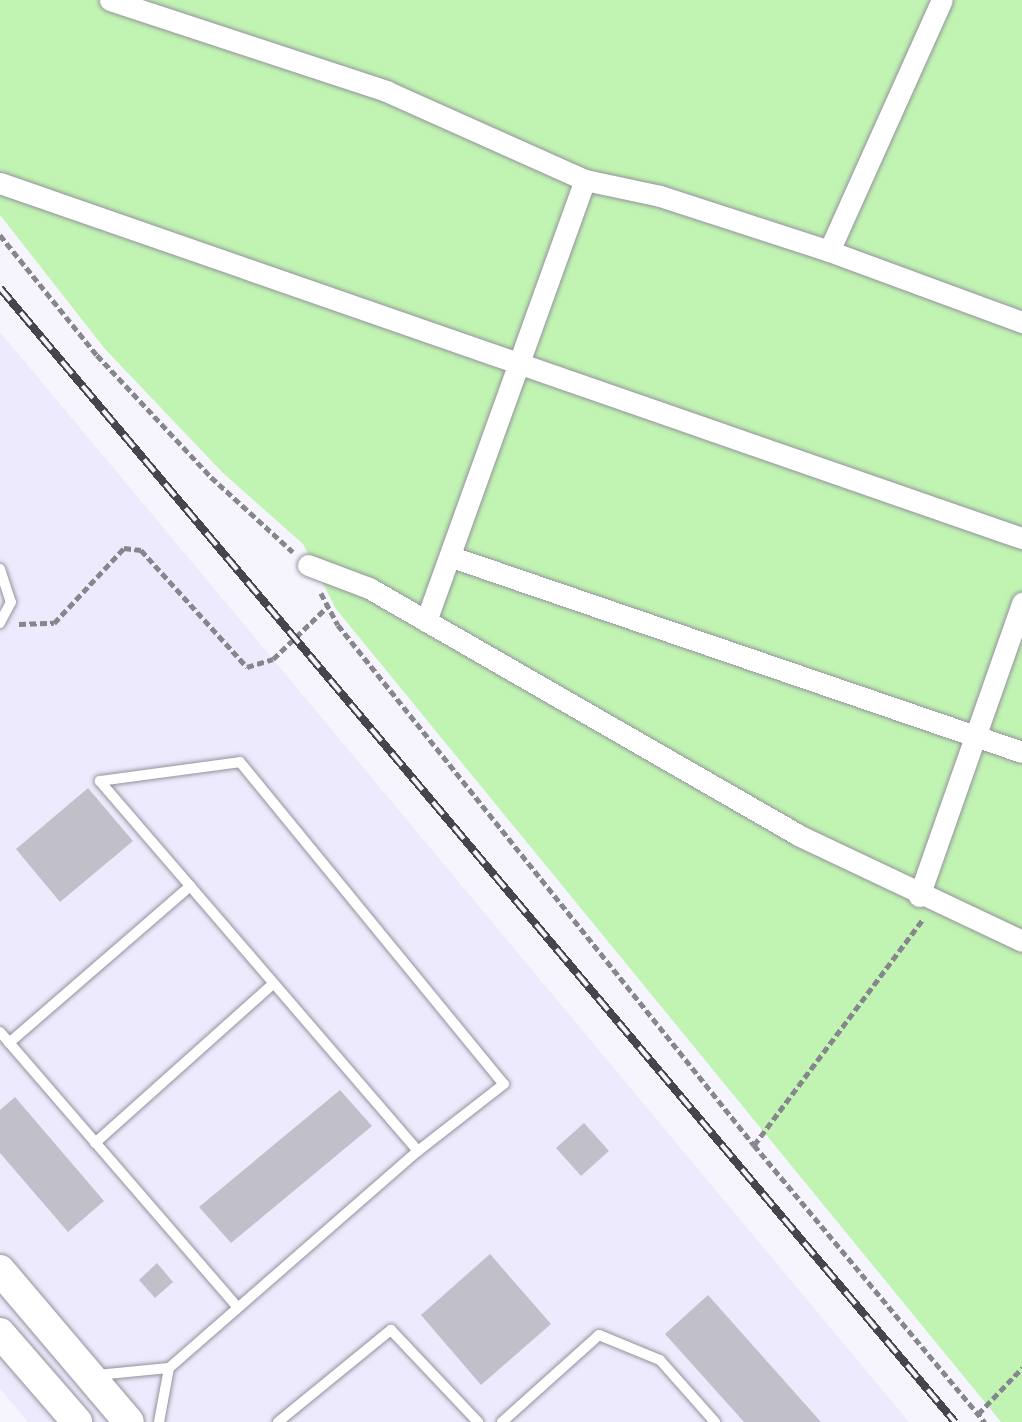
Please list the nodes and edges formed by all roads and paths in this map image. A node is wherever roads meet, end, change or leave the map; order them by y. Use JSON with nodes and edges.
{"nodes":[{"id":1,"x":110,"y":0,"type":"edge"},
{"id":2,"x":942,"y":0,"type":"edge"},
{"id":3,"x":585,"y":180,"type":"junction"},
{"id":4,"x":0,"y":183,"type":"edge"},
{"id":5,"x":0,"y":235,"type":"edge"},
{"id":6,"x":829,"y":251,"type":"junction"},
{"id":7,"x":1022,"y":322,"type":"edge"},
{"id":8,"x":519,"y":363,"type":"junction"},
{"id":9,"x":1022,"y":538,"type":"edge"},
{"id":10,"x":452,"y":557,"type":"junction"},
{"id":11,"x":307,"y":565,"type":"junction"},
{"id":12,"x":0,"y":569,"type":"edge"},
{"id":13,"x":1022,"y":603,"type":"edge"},
{"id":14,"x":327,"y":607,"type":"junction"},
{"id":15,"x":426,"y":621,"type":"junction"},
{"id":16,"x":0,"y":623,"type":"edge"},
{"id":17,"x":13,"y":625,"type":"dead end"},
{"id":18,"x":974,"y":735,"type":"junction"},
{"id":19,"x":1022,"y":752,"type":"edge"},
{"id":20,"x":190,"y":886,"type":"junction"},
{"id":21,"x":927,"y":900,"type":"junction"},
{"id":22,"x":1022,"y":941,"type":"edge"},
{"id":23,"x":273,"y":984,"type":"junction"},
{"id":24,"x":0,"y":1032,"type":"edge"},
{"id":25,"x":9,"y":1043,"type":"junction"},
{"id":26,"x":95,"y":1143,"type":"junction"},
{"id":27,"x":754,"y":1145,"type":"junction"},
{"id":28,"x":418,"y":1151,"type":"junction"},
{"id":29,"x":0,"y":1270,"type":"edge"},
{"id":30,"x":238,"y":1308,"type":"junction"},
{"id":31,"x":0,"y":1333,"type":"edge"},
{"id":32,"x":169,"y":1368,"type":"junction"},
{"id":33,"x":1022,"y":1368,"type":"edge"},
{"id":34,"x":91,"y":1375,"type":"junction"},
{"id":35,"x":978,"y":1414,"type":"junction"},
{"id":36,"x":77,"y":1422,"type":"edge"},
{"id":37,"x":129,"y":1422,"type":"edge"},
{"id":38,"x":159,"y":1422,"type":"edge"},
{"id":39,"x":278,"y":1422,"type":"edge"},
{"id":40,"x":478,"y":1422,"type":"edge"},
{"id":41,"x":502,"y":1422,"type":"edge"},
{"id":42,"x":715,"y":1422,"type":"edge"},
{"id":43,"x":985,"y":1422,"type":"edge"}],
"edges":[{"from":1,"to":3,"type":"street"},
{"from":2,"to":6,"type":"street"},
{"from":3,"to":6,"type":"street"},
{"from":3,"to":8,"type":"street"},
{"from":4,"to":8,"type":"street"},
{"from":5,"to":11,"type":"path"},
{"from":6,"to":7,"type":"street"},
{"from":8,"to":9,"type":"street"},
{"from":8,"to":10,"type":"street"},
{"from":10,"to":15,"type":"street"},
{"from":10,"to":18,"type":"street"},
{"from":11,"to":14,"type":"path"},
{"from":11,"to":15,"type":"street"},
{"from":12,"to":16,"type":"lane"},
{"from":13,"to":18,"type":"street"},
{"from":14,"to":17,"type":"path"},
{"from":14,"to":27,"type":"path"},
{"from":15,"to":21,"type":"street"},
{"from":18,"to":19,"type":"street"},
{"from":18,"to":21,"type":"street"},
{"from":20,"to":23,"type":"lane"},
{"from":20,"to":25,"type":"lane"},
{"from":20,"to":28,"type":"lane"},
{"from":21,"to":22,"type":"street"},
{"from":21,"to":27,"type":"path"},
{"from":23,"to":26,"type":"lane"},
{"from":23,"to":28,"type":"lane"},
{"from":24,"to":25,"type":"lane"},
{"from":25,"to":26,"type":"lane"},
{"from":26,"to":30,"type":"lane"},
{"from":27,"to":35,"type":"path"},
{"from":28,"to":30,"type":"lane"},
{"from":29,"to":34,"type":"main road"},
{"from":30,"to":32,"type":"lane"},
{"from":31,"to":36,"type":"main road"},
{"from":32,"to":34,"type":"lane"},
{"from":32,"to":38,"type":"lane"},
{"from":33,"to":35,"type":"path"},
{"from":34,"to":37,"type":"main road"},
{"from":35,"to":43,"type":"path"},
{"from":39,"to":40,"type":"lane"},
{"from":41,"to":42,"type":"lane"}]}
